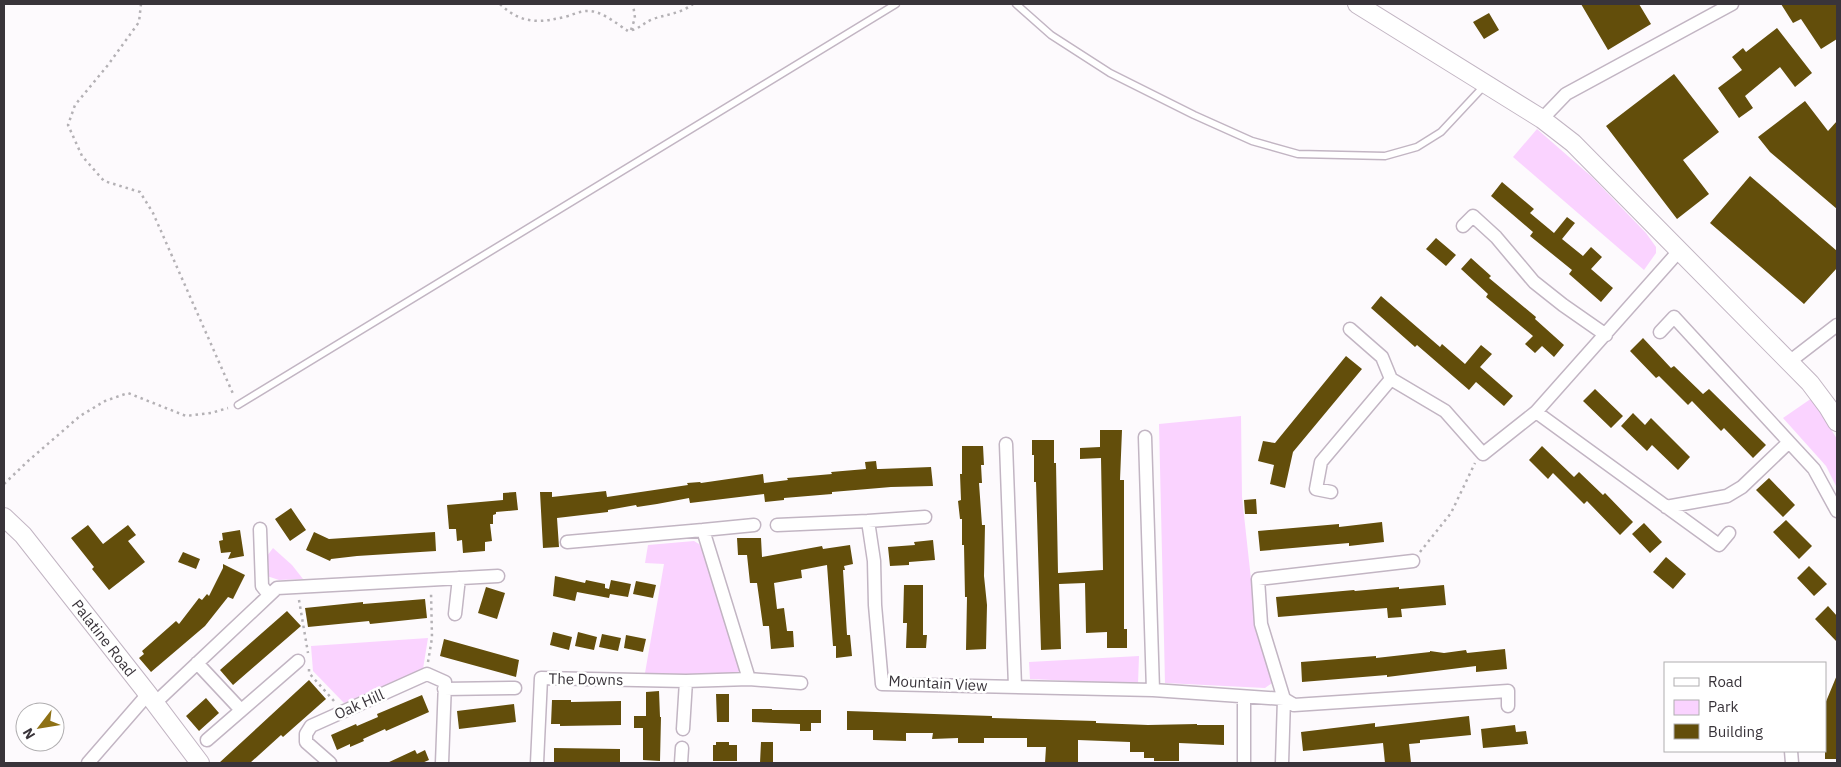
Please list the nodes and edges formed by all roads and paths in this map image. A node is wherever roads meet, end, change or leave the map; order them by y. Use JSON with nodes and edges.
{"nodes":[{"id":1,"x":141,"y":4,"type":"edge"},
{"id":2,"x":500,"y":4,"type":"edge"},
{"id":3,"x":633,"y":4,"type":"edge"},
{"id":4,"x":693,"y":4,"type":"edge"},
{"id":5,"x":896,"y":4,"type":"edge"},
{"id":6,"x":1016,"y":4,"type":"edge"},
{"id":7,"x":1357,"y":4,"type":"edge"},
{"id":8,"x":1732,"y":4,"type":"edge"},
{"id":9,"x":631,"y":30,"type":"junction"},
{"id":10,"x":1485,"y":84,"type":"junction"},
{"id":11,"x":1542,"y":119,"type":"junction"},
{"id":12,"x":1463,"y":226,"type":"dead end"},
{"id":13,"x":1679,"y":251,"type":"junction"},
{"id":14,"x":1837,"y":325,"type":"edge"},
{"id":15,"x":1350,"y":329,"type":"dead end"},
{"id":16,"x":1660,"y":332,"type":"dead end"},
{"id":17,"x":1606,"y":335,"type":"junction"},
{"id":18,"x":1790,"y":362,"type":"junction"},
{"id":19,"x":1391,"y":379,"type":"junction"},
{"id":20,"x":238,"y":405,"type":"junction"},
{"id":21,"x":1536,"y":412,"type":"junction"},
{"id":22,"x":1837,"y":422,"type":"edge"},
{"id":23,"x":1146,"y":437,"type":"dead end"},
{"id":24,"x":1789,"y":442,"type":"junction"},
{"id":25,"x":1006,"y":444,"type":"dead end"},
{"id":26,"x":1483,"y":454,"type":"junction"},
{"id":27,"x":4,"y":484,"type":"edge"},
{"id":28,"x":1331,"y":492,"type":"dead end"},
{"id":29,"x":1666,"y":507,"type":"junction"},
{"id":30,"x":1837,"y":511,"type":"edge"},
{"id":31,"x":4,"y":517,"type":"edge"},
{"id":32,"x":925,"y":517,"type":"dead end"},
{"id":33,"x":868,"y":521,"type":"junction"},
{"id":34,"x":754,"y":525,"type":"dead end"},
{"id":35,"x":777,"y":525,"type":"dead end"},
{"id":36,"x":260,"y":529,"type":"dead end"},
{"id":37,"x":703,"y":530,"type":"junction"},
{"id":38,"x":1729,"y":533,"type":"dead end"},
{"id":39,"x":567,"y":542,"type":"dead end"},
{"id":40,"x":1413,"y":560,"type":"joint"},
{"id":41,"x":498,"y":576,"type":"dead end"},
{"id":42,"x":459,"y":578,"type":"junction"},
{"id":43,"x":431,"y":580,"type":"junction"},
{"id":44,"x":296,"y":586,"type":"junction"},
{"id":45,"x":269,"y":595,"type":"junction"},
{"id":46,"x":455,"y":614,"type":"dead end"},
{"id":47,"x":305,"y":661,"type":"junction"},
{"id":48,"x":198,"y":664,"type":"junction"},
{"id":49,"x":426,"y":674,"type":"junction"},
{"id":50,"x":749,"y":679,"type":"junction"},
{"id":51,"x":686,"y":680,"type":"junction"},
{"id":52,"x":800,"y":683,"type":"dead end"},
{"id":53,"x":1015,"y":686,"type":"junction"},
{"id":54,"x":515,"y":688,"type":"dead end"},
{"id":55,"x":444,"y":689,"type":"junction"},
{"id":56,"x":1153,"y":690,"type":"junction"},
{"id":57,"x":1244,"y":697,"type":"junction"},
{"id":58,"x":151,"y":698,"type":"junction"},
{"id":59,"x":1284,"y":699,"type":"junction"},
{"id":60,"x":1508,"y":706,"type":"dead end"},
{"id":61,"x":241,"y":710,"type":"junction"},
{"id":62,"x":344,"y":712,"type":"junction"},
{"id":63,"x":683,"y":729,"type":"dead end"},
{"id":64,"x":208,"y":740,"type":"dead end"},
{"id":65,"x":682,"y":748,"type":"dead end"},
{"id":66,"x":88,"y":763,"type":"edge"},
{"id":67,"x":200,"y":763,"type":"edge"},
{"id":68,"x":330,"y":763,"type":"edge"},
{"id":69,"x":442,"y":763,"type":"edge"},
{"id":70,"x":538,"y":763,"type":"edge"},
{"id":71,"x":681,"y":763,"type":"edge"},
{"id":72,"x":1244,"y":763,"type":"edge"},
{"id":73,"x":1282,"y":763,"type":"edge"}],
"edges":[{"from":1,"to":20,"type":"path"},
{"from":2,"to":9,"type":"path"},
{"from":3,"to":9,"type":"path"},
{"from":4,"to":9,"type":"path"},
{"from":5,"to":20,"type":"lane"},
{"from":6,"to":10,"type":"lane"},
{"from":7,"to":10,"type":"main road"},
{"from":8,"to":11,"type":"street"},
{"from":10,"to":11,"type":"main road"},
{"from":11,"to":13,"type":"main road"},
{"from":12,"to":17,"type":"street"},
{"from":13,"to":17,"type":"street"},
{"from":13,"to":18,"type":"main road"},
{"from":14,"to":18,"type":"street"},
{"from":15,"to":19,"type":"street"},
{"from":16,"to":24,"type":"street"},
{"from":17,"to":21,"type":"street"},
{"from":18,"to":22,"type":"main road"},
{"from":19,"to":26,"type":"street"},
{"from":19,"to":28,"type":"street"},
{"from":20,"to":27,"type":"path"},
{"from":21,"to":26,"type":"street"},
{"from":21,"to":29,"type":"street"},
{"from":23,"to":56,"type":"street"},
{"from":24,"to":29,"type":"street"},
{"from":24,"to":30,"type":"street"},
{"from":25,"to":53,"type":"street"},
{"from":26,"to":40,"type":"path"},
{"from":29,"to":38,"type":"street"},
{"from":31,"to":58,"type":"main road","name":"Palatine Road"},
{"from":32,"to":33,"type":"street"},
{"from":33,"to":35,"type":"street"},
{"from":33,"to":53,"type":"street","name":"Mountain View"},
{"from":34,"to":37,"type":"street"},
{"from":36,"to":45,"type":"street"},
{"from":37,"to":39,"type":"street"},
{"from":37,"to":50,"type":"street"},
{"from":40,"to":59,"type":"street"},
{"from":41,"to":42,"type":"street"},
{"from":42,"to":43,"type":"street"},
{"from":42,"to":46,"type":"street"},
{"from":43,"to":44,"type":"street"},
{"from":43,"to":49,"type":"path"},
{"from":44,"to":45,"type":"street"},
{"from":44,"to":47,"type":"path"},
{"from":45,"to":48,"type":"street"},
{"from":47,"to":61,"type":"street"},
{"from":47,"to":62,"type":"path"},
{"from":48,"to":58,"type":"street"},
{"from":48,"to":61,"type":"street"},
{"from":49,"to":55,"type":"street"},
{"from":49,"to":62,"type":"street","name":"Oak Hill"},
{"from":50,"to":51,"type":"street","name":"The Downs"},
{"from":50,"to":52,"type":"street","name":"The Downs"},
{"from":51,"to":63,"type":"street"},
{"from":51,"to":70,"type":"street","name":"The Downs"},
{"from":53,"to":56,"type":"street","name":"Mountain View"},
{"from":54,"to":55,"type":"street"},
{"from":55,"to":69,"type":"street"},
{"from":56,"to":57,"type":"street","name":"Mountain View"},
{"from":57,"to":59,"type":"street","name":"Mountain View"},
{"from":57,"to":72,"type":"street"},
{"from":58,"to":66,"type":"street"},
{"from":58,"to":67,"type":"main road","name":"Palatine Road"},
{"from":59,"to":60,"type":"street","name":"Mountain View"},
{"from":59,"to":73,"type":"street"},
{"from":61,"to":64,"type":"street"},
{"from":62,"to":68,"type":"street","name":"Oak Hill"},
{"from":65,"to":71,"type":"street"}]}
